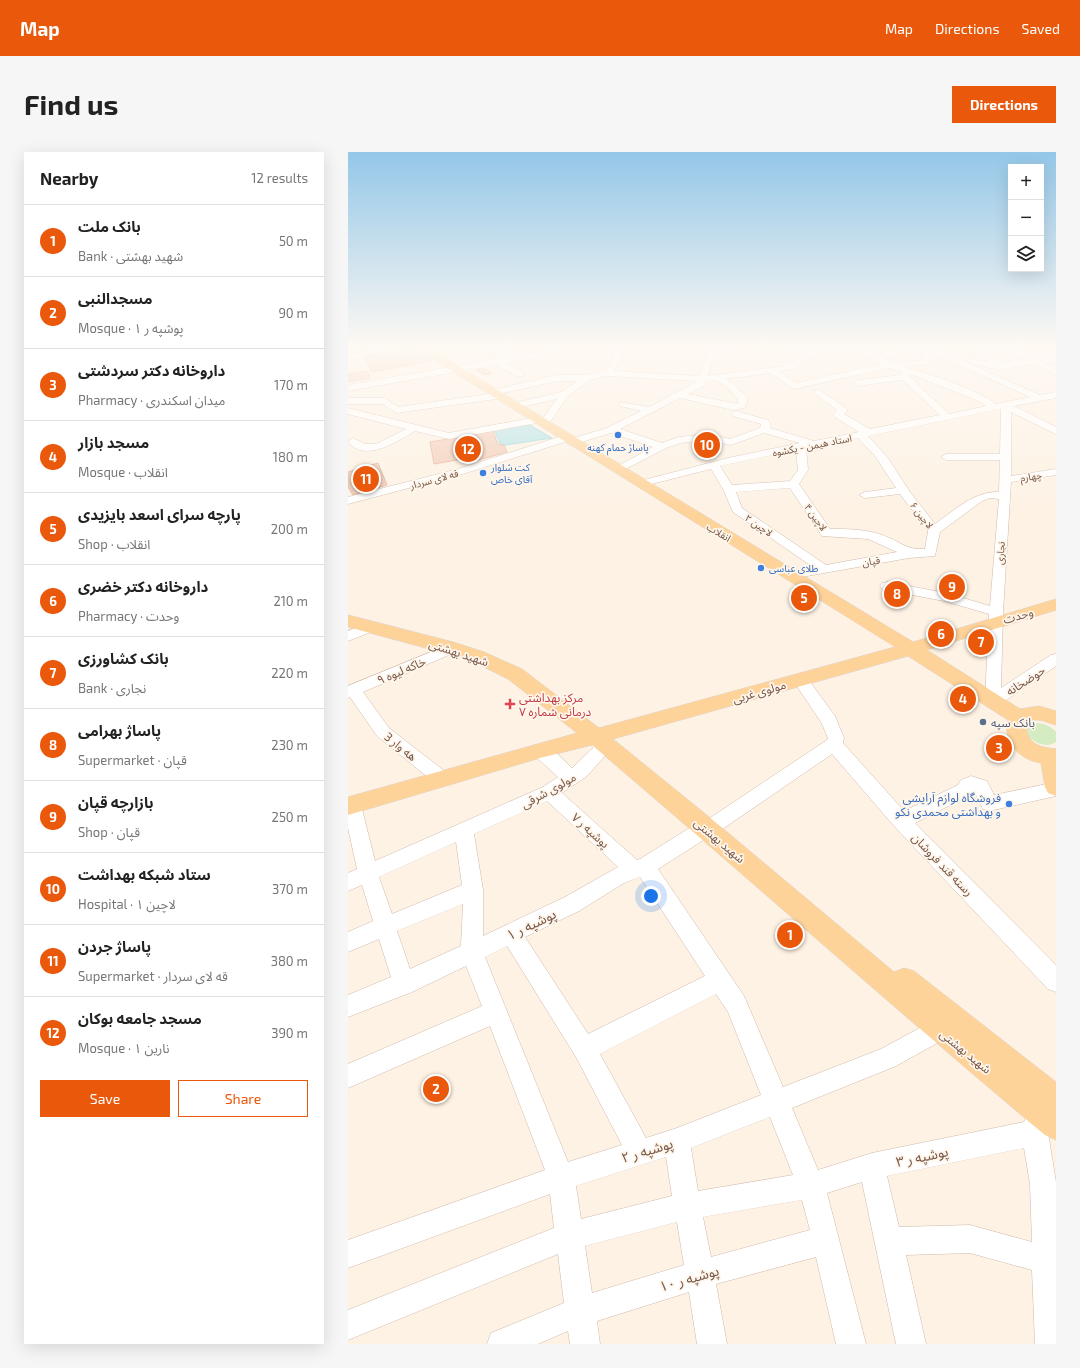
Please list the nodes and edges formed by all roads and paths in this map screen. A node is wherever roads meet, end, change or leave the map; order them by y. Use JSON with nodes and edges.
{"nodes":[{"id":1,"x":387,"y":402,"type":"edge"},
{"id":2,"x":451,"y":402,"type":"edge"},
{"id":3,"x":505,"y":402,"type":"edge"},
{"id":4,"x":530,"y":402,"type":"edge"},
{"id":5,"x":558,"y":402,"type":"edge"},
{"id":6,"x":666,"y":402,"type":"edge"},
{"id":7,"x":709,"y":402,"type":"edge"},
{"id":8,"x":743,"y":402,"type":"edge"},
{"id":9,"x":826,"y":402,"type":"edge"},
{"id":10,"x":933,"y":402,"type":"edge"},
{"id":11,"x":988,"y":402,"type":"edge"},
{"id":12,"x":1023,"y":402,"type":"edge"},
{"id":13,"x":1047,"y":402,"type":"edge"},
{"id":14,"x":623,"y":404,"type":"dead end"},
{"id":15,"x":513,"y":406,"type":"junction"},
{"id":16,"x":1056,"y":406,"type":"edge"},
{"id":17,"x":1000,"y":407,"type":"junction"},
{"id":18,"x":650,"y":410,"type":"junction"},
{"id":19,"x":348,"y":411,"type":"edge"},
{"id":20,"x":736,"y":414,"type":"dead end"},
{"id":21,"x":947,"y":416,"type":"junction"},
{"id":22,"x":541,"y":422,"type":"junction"},
{"id":23,"x":414,"y":428,"type":"junction"},
{"id":24,"x":611,"y":430,"type":"junction"},
{"id":25,"x":764,"y":430,"type":"junction"},
{"id":26,"x":1056,"y":431,"type":"edge"},
{"id":27,"x":865,"y":434,"type":"junction"},
{"id":28,"x":569,"y":440,"type":"junction"},
{"id":29,"x":731,"y":442,"type":"junction"},
{"id":30,"x":814,"y":444,"type":"junction"},
{"id":31,"x":356,"y":446,"type":"dead end"},
{"id":32,"x":662,"y":446,"type":"junction"},
{"id":33,"x":801,"y":446,"type":"junction"},
{"id":34,"x":946,"y":457,"type":"dead end"},
{"id":35,"x":1005,"y":457,"type":"junction"},
{"id":36,"x":728,"y":461,"type":"junction"},
{"id":37,"x":714,"y":465,"type":"junction"},
{"id":38,"x":618,"y":470,"type":"junction"},
{"id":39,"x":1056,"y":472,"type":"edge"},
{"id":40,"x":1005,"y":480,"type":"junction"},
{"id":41,"x":640,"y":484,"type":"junction"},
{"id":42,"x":793,"y":484,"type":"junction"},
{"id":43,"x":729,"y":489,"type":"junction"},
{"id":44,"x":903,"y":490,"type":"junction"},
{"id":45,"x":864,"y":495,"type":"dead end"},
{"id":46,"x":1004,"y":496,"type":"junction"},
{"id":47,"x":348,"y":501,"type":"edge"},
{"id":48,"x":934,"y":531,"type":"junction"},
{"id":49,"x":909,"y":554,"type":"junction"},
{"id":50,"x":824,"y":568,"type":"junction"},
{"id":51,"x":790,"y":575,"type":"junction"},
{"id":52,"x":887,"y":586,"type":"dead end"},
{"id":53,"x":1056,"y":604,"type":"edge"},
{"id":54,"x":348,"y":614,"type":"edge"},
{"id":55,"x":996,"y":616,"type":"junction"},
{"id":56,"x":348,"y":621,"type":"edge"},
{"id":57,"x":371,"y":627,"type":"junction"},
{"id":58,"x":348,"y":636,"type":"edge"},
{"id":59,"x":453,"y":648,"type":"junction"},
{"id":60,"x":911,"y":649,"type":"junction"},
{"id":61,"x":1056,"y":659,"type":"edge"},
{"id":62,"x":800,"y":679,"type":"junction"},
{"id":63,"x":350,"y":691,"type":"edge"},
{"id":64,"x":993,"y":701,"type":"junction"},
{"id":65,"x":1020,"y":718,"type":"junction"},
{"id":66,"x":1056,"y":718,"type":"edge"},
{"id":67,"x":602,"y":734,"type":"junction"},
{"id":68,"x":834,"y":744,"type":"junction"},
{"id":69,"x":540,"y":750,"type":"junction"},
{"id":70,"x":1053,"y":757,"type":"edge"},
{"id":71,"x":441,"y":778,"type":"junction"},
{"id":72,"x":571,"y":778,"type":"junction"},
{"id":73,"x":1056,"y":788,"type":"edge"},
{"id":74,"x":549,"y":792,"type":"junction"},
{"id":75,"x":350,"y":806,"type":"edge"},
{"id":76,"x":901,"y":821,"type":"junction"},
{"id":77,"x":712,"y":826,"type":"junction"},
{"id":78,"x":464,"y":831,"type":"junction"},
{"id":79,"x":639,"y":868,"type":"junction"},
{"id":80,"x":368,"y":873,"type":"junction"},
{"id":81,"x":348,"y":882,"type":"edge"},
{"id":82,"x":474,"y":890,"type":"junction"},
{"id":83,"x":385,"y":927,"type":"junction"},
{"id":84,"x":511,"y":934,"type":"junction"},
{"id":85,"x":348,"y":942,"type":"edge"},
{"id":86,"x":472,"y":952,"type":"junction"},
{"id":87,"x":720,"y":981,"type":"junction"},
{"id":88,"x":1056,"y":981,"type":"edge"},
{"id":89,"x":404,"y":984,"type":"junction"},
{"id":90,"x":348,"y":1006,"type":"edge"},
{"id":91,"x":495,"y":1012,"type":"junction"},
{"id":92,"x":940,"y":1029,"type":"junction"},
{"id":93,"x":584,"y":1049,"type":"junction"},
{"id":94,"x":348,"y":1076,"type":"edge"},
{"id":95,"x":776,"y":1102,"type":"junction"},
{"id":96,"x":1045,"y":1111,"type":"edge"},
{"id":97,"x":677,"y":1141,"type":"junction"},
{"id":98,"x":640,"y":1152,"type":"junction"},
{"id":99,"x":872,"y":1166,"type":"junction"},
{"id":100,"x":561,"y":1177,"type":"junction"},
{"id":101,"x":811,"y":1185,"type":"junction"},
{"id":102,"x":1049,"y":1190,"type":"edge"},
{"id":103,"x":687,"y":1206,"type":"junction"},
{"id":104,"x":569,"y":1236,"type":"junction"},
{"id":105,"x":826,"y":1240,"type":"junction"},
{"id":106,"x":889,"y":1241,"type":"junction"},
{"id":107,"x":348,"y":1254,"type":"edge"},
{"id":108,"x":1052,"y":1265,"type":"edge"},
{"id":109,"x":701,"y":1274,"type":"junction"},
{"id":110,"x":580,"y":1311,"type":"junction"},
{"id":111,"x":348,"y":1325,"type":"edge"},
{"id":112,"x":502,"y":1344,"type":"edge"},
{"id":113,"x":585,"y":1344,"type":"edge"},
{"id":114,"x":712,"y":1344,"type":"edge"},
{"id":115,"x":851,"y":1344,"type":"edge"},
{"id":116,"x":911,"y":1344,"type":"edge"},
{"id":117,"x":1050,"y":1344,"type":"edge"}],
"edges":[{"from":1,"to":2,"type":"street"},
{"from":3,"to":15,"type":"main road","name":"انقلاب"},
{"from":4,"to":15,"type":"street"},
{"from":5,"to":22,"type":"street"},
{"from":6,"to":18,"type":"street","name":"قه لای سردار"},
{"from":7,"to":8,"type":"street"},
{"from":9,"to":27,"type":"street","name":"لاچین ۶"},
{"from":10,"to":21,"type":"street"},
{"from":11,"to":17,"type":"street"},
{"from":12,"to":17,"type":"street","name":"استاد هیمن - یکشوه"},
{"from":13,"to":16,"type":"street"},
{"from":14,"to":18,"type":"street"},
{"from":15,"to":22,"type":"main road","name":"انقلاب"},
{"from":17,"to":21,"type":"street","name":"استاد هیمن - یکشوه"},
{"from":17,"to":26,"type":"street"},
{"from":17,"to":35,"type":"street","name":"نجاری"},
{"from":18,"to":24,"type":"street","name":"قه لای سردار"},
{"from":19,"to":23,"type":"street"},
{"from":20,"to":25,"type":"street"},
{"from":21,"to":27,"type":"street","name":"استاد هیمن - یکشوه"},
{"from":22,"to":23,"type":"street"},
{"from":22,"to":28,"type":"main road","name":"انقلاب"},
{"from":23,"to":31,"type":"street"},
{"from":24,"to":28,"type":"street","name":"قه لای سردار"},
{"from":24,"to":32,"type":"street"},
{"from":25,"to":29,"type":"street"},
{"from":25,"to":30,"type":"street"},
{"from":27,"to":30,"type":"street","name":"استاد هیمن - یکشوه"},
{"from":27,"to":44,"type":"street","name":"لاچین ۶"},
{"from":28,"to":38,"type":"main road","name":"انقلاب"},
{"from":28,"to":47,"type":"street","name":"قه لای سردار"},
{"from":29,"to":32,"type":"street"},
{"from":29,"to":36,"type":"street"},
{"from":30,"to":33,"type":"street","name":"استاد هیمن - یکشوه"},
{"from":32,"to":38,"type":"street"},
{"from":33,"to":36,"type":"street","name":"استاد هیمن - یکشوه"},
{"from":33,"to":42,"type":"street"},
{"from":34,"to":35,"type":"street"},
{"from":35,"to":40,"type":"street","name":"نجاری"},
{"from":36,"to":37,"type":"street","name":"استاد هیمن - یکشوه"},
{"from":37,"to":41,"type":"street","name":"استاد هیمن - یکشوه"},
{"from":37,"to":43,"type":"street","name":"لاچین ۲"},
{"from":38,"to":41,"type":"main road","name":"انقلاب"},
{"from":39,"to":40,"type":"street","name":"چهارم"},
{"from":40,"to":46,"type":"street","name":"نجاری"},
{"from":41,"to":51,"type":"main road","name":"انقلاب"},
{"from":42,"to":43,"type":"street"},
{"from":42,"to":49,"type":"street","name":"لاچین ۴"},
{"from":43,"to":50,"type":"street","name":"لاچین ۲"},
{"from":44,"to":45,"type":"street"},
{"from":44,"to":48,"type":"street","name":"لاچین ۶"},
{"from":46,"to":48,"type":"street","name":"لاچین ۶"},
{"from":46,"to":55,"type":"street","name":"نجاری"},
{"from":48,"to":49,"type":"street","name":"قپان"},
{"from":49,"to":50,"type":"street","name":"قپان"},
{"from":50,"to":51,"type":"street","name":"قپان"},
{"from":51,"to":60,"type":"main road","name":"انقلاب"},
{"from":52,"to":55,"type":"street"},
{"from":53,"to":55,"type":"main road","name":"وحدت"},
{"from":54,"to":67,"type":"main road","name":"شهید بهشتی"},
{"from":55,"to":60,"type":"main road","name":"وحدت"},
{"from":55,"to":64,"type":"street","name":"نجاری"},
{"from":56,"to":57,"type":"main road","name":"شهید بهشتی"},
{"from":57,"to":58,"type":"street"},
{"from":57,"to":59,"type":"main road","name":"شهید بهشتی"},
{"from":59,"to":63,"type":"street","name":"خاکه لیوه ۹"},
{"from":59,"to":67,"type":"main road","name":"شهید بهشتی"},
{"from":60,"to":62,"type":"main road","name":"مولوی غربی"},
{"from":60,"to":64,"type":"main road","name":"انقلاب"},
{"from":61,"to":64,"type":"street","name":"حوضخانه"},
{"from":62,"to":67,"type":"main road","name":"مولوی غربی"},
{"from":62,"to":68,"type":"street"},
{"from":63,"to":71,"type":"street","name":"هه وار 3"},
{"from":64,"to":65,"type":"main road","name":"انقلاب"},
{"from":65,"to":66,"type":"main road"},
{"from":65,"to":70,"type":"main road"},
{"from":67,"to":69,"type":"main road"},
{"from":67,"to":72,"type":"street","name":"مولوی شرقی"},
{"from":67,"to":77,"type":"main road","name":"شهید بهشتی"},
{"from":68,"to":76,"type":"street","name":"رسته قند فروشان"},
{"from":68,"to":77,"type":"street","name":"۱ پوشپه ر"},
{"from":69,"to":71,"type":"main road"},
{"from":69,"to":72,"type":"street"},
{"from":70,"to":73,"type":"main road"},
{"from":71,"to":75,"type":"main road"},
{"from":72,"to":74,"type":"street","name":"مولوی شرقی"},
{"from":73,"to":76,"type":"street"},
{"from":74,"to":78,"type":"street","name":"مولوی شرقی"},
{"from":74,"to":79,"type":"street","name":"پوشپه ر ۷"},
{"from":75,"to":80,"type":"street"},
{"from":76,"to":88,"type":"street","name":"رسته قند فروشان"},
{"from":77,"to":79,"type":"street","name":"۱ پوشپه ر"},
{"from":77,"to":92,"type":"main road","name":"شهید بهشتی"},
{"from":77,"to":96,"type":"main road","name":"شهید بهشتی"},
{"from":78,"to":80,"type":"street","name":"مولوی شرقی"},
{"from":78,"to":82,"type":"street"},
{"from":79,"to":84,"type":"street","name":"۱ پوشپه ر"},
{"from":79,"to":87,"type":"street","name":"پوشپه ر ۷"},
{"from":80,"to":81,"type":"street","name":"مولوی شرقی"},
{"from":80,"to":83,"type":"street"},
{"from":82,"to":83,"type":"street"},
{"from":82,"to":86,"type":"street"},
{"from":83,"to":85,"type":"street"},
{"from":83,"to":89,"type":"street"},
{"from":84,"to":86,"type":"street","name":"۱ پوشپه ر"},
{"from":84,"to":93,"type":"street"},
{"from":86,"to":89,"type":"street","name":"۱ پوشپه ر"},
{"from":86,"to":91,"type":"street"},
{"from":87,"to":93,"type":"street"},
{"from":87,"to":95,"type":"street","name":"پوشپه ر ۷"},
{"from":89,"to":90,"type":"street","name":"۱ پوشپه ر"},
{"from":91,"to":94,"type":"street"},
{"from":91,"to":100,"type":"street"},
{"from":92,"to":95,"type":"street","name":"پوشپه ر ۲"},
{"from":92,"to":96,"type":"main road","name":"شهید بهشتی"},
{"from":93,"to":98,"type":"street"},
{"from":95,"to":97,"type":"street","name":"پوشپه ر ۲"},
{"from":95,"to":101,"type":"street","name":"پوشپه ر ۷"},
{"from":96,"to":99,"type":"street","name":"پوشپه ر ۳"},
{"from":96,"to":102,"type":"street"},
{"from":97,"to":98,"type":"street","name":"پوشپه ر ۲"},
{"from":97,"to":103,"type":"street"},
{"from":98,"to":100,"type":"street","name":"پوشپه ر ۲"},
{"from":99,"to":101,"type":"street","name":"پوشپه ر ۳"},
{"from":99,"to":106,"type":"street"},
{"from":100,"to":104,"type":"street"},
{"from":100,"to":107,"type":"street","name":"پوشپه ر ۲"},
{"from":101,"to":103,"type":"street","name":"پوشپه ر ۳"},
{"from":101,"to":105,"type":"street"},
{"from":102,"to":108,"type":"street"},
{"from":103,"to":104,"type":"street","name":"پوشپه ر ۳"},
{"from":103,"to":109,"type":"street"},
{"from":104,"to":110,"type":"street"},
{"from":104,"to":111,"type":"street","name":"پوشپه ر ۳"},
{"from":105,"to":109,"type":"street","name":"پوشپه ر ۱۰"},
{"from":105,"to":115,"type":"street"},
{"from":106,"to":108,"type":"street"},
{"from":106,"to":116,"type":"street"},
{"from":108,"to":117,"type":"street"},
{"from":109,"to":110,"type":"street","name":"پوشپه ر ۱۰"},
{"from":109,"to":114,"type":"street"},
{"from":110,"to":112,"type":"street","name":"پوشپه ر ۱۰"},
{"from":110,"to":113,"type":"street"}]}
